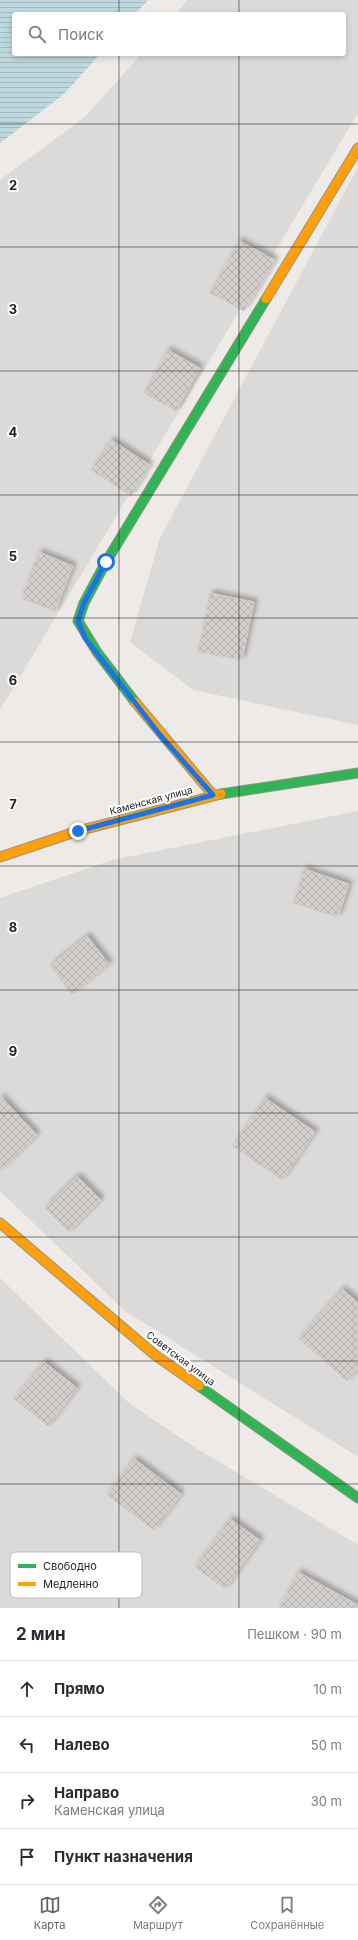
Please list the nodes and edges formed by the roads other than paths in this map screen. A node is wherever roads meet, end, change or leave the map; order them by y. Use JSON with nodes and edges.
{"nodes":[{"id":1,"x":358,"y":148,"type":"edge"},
{"id":2,"x":358,"y":773,"type":"edge"},
{"id":3,"x":213,"y":795,"type":"junction"},
{"id":4,"x":0,"y":857,"type":"edge"},
{"id":5,"x":0,"y":1223,"type":"edge"},
{"id":6,"x":358,"y":1498,"type":"edge"}],
"edges":[{"from":1,"to":3,"type":"street"},
{"from":2,"to":3,"type":"street","name":"Каменская улица"},
{"from":3,"to":4,"type":"street","name":"Каменская улица"},
{"from":5,"to":6,"type":"street","name":"Советская улица"}]}
